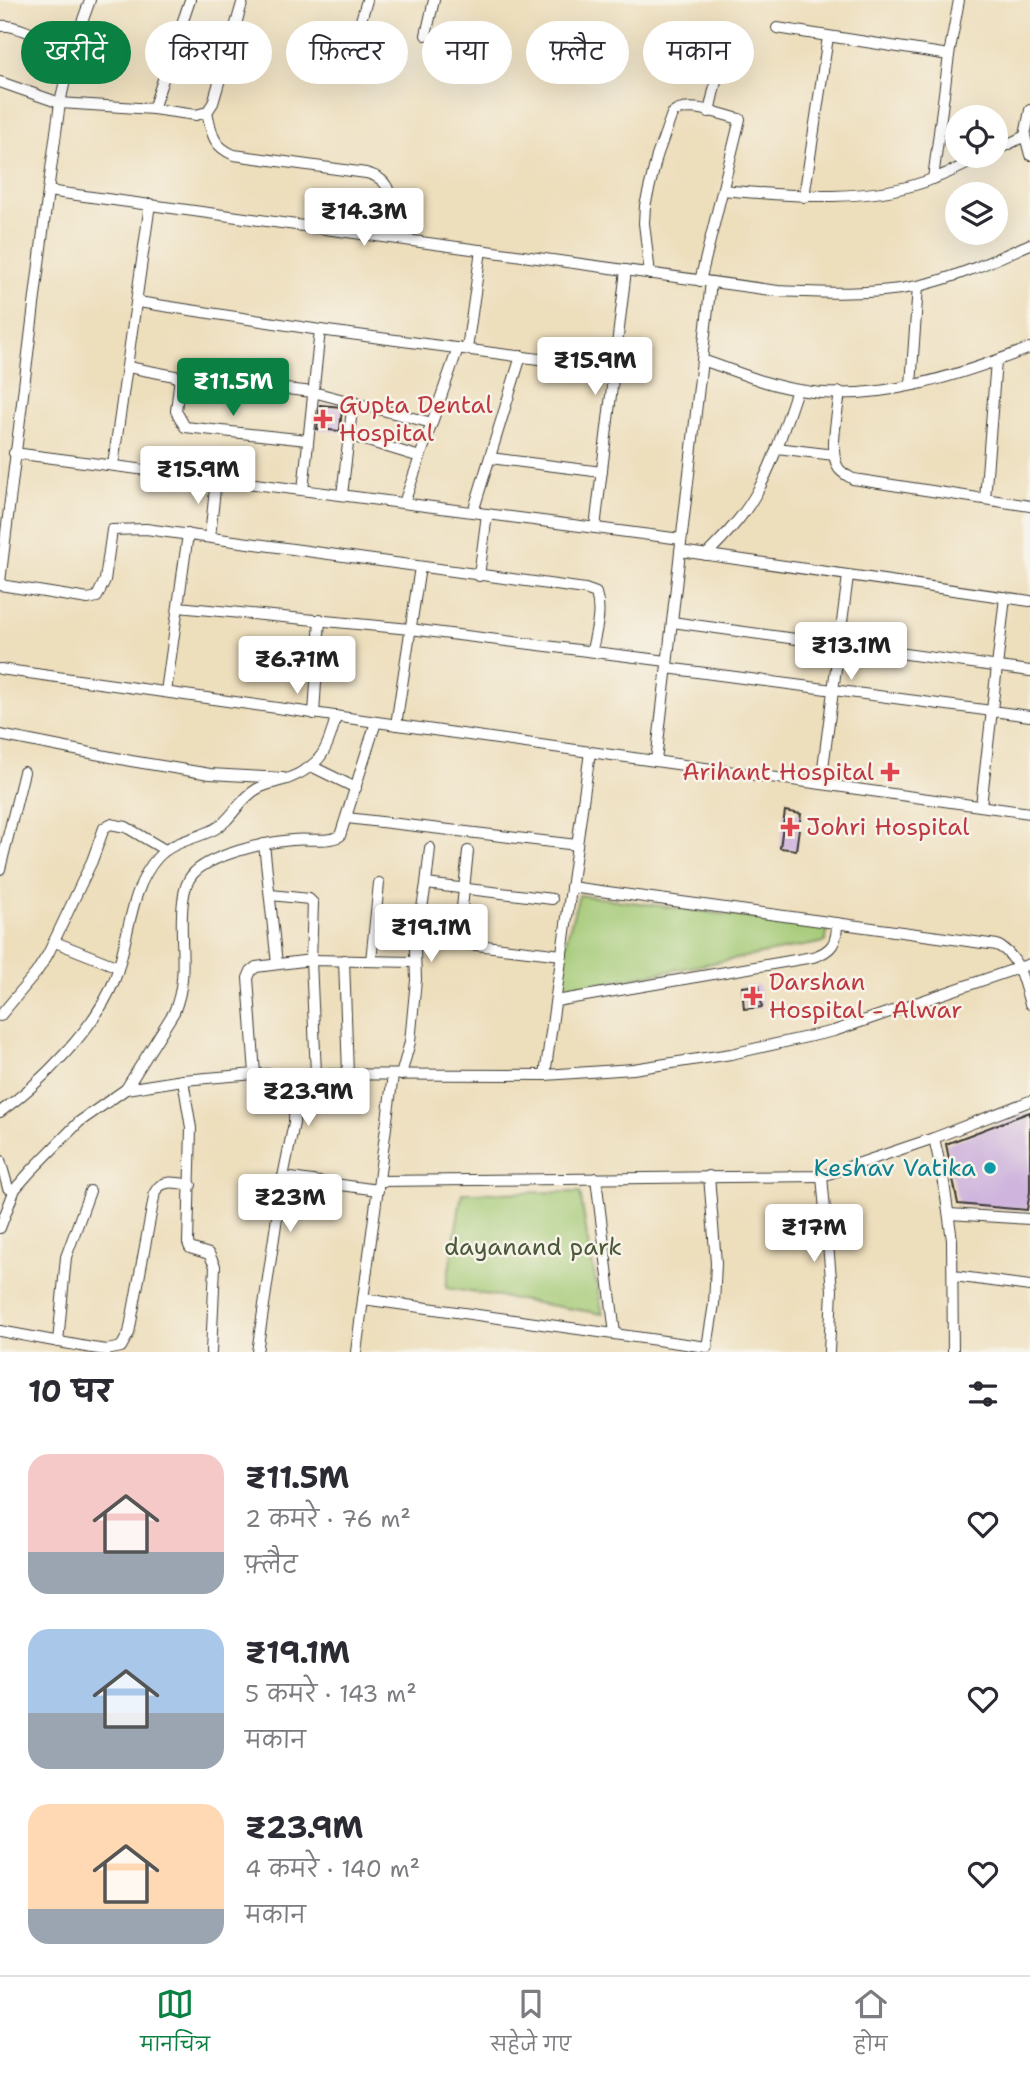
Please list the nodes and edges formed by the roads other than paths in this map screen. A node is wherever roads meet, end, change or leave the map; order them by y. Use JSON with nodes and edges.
{"nodes":[{"id":1,"x":90,"y":0,"type":"edge"},
{"id":2,"x":190,"y":0,"type":"edge"},
{"id":3,"x":243,"y":0,"type":"edge"},
{"id":4,"x":367,"y":0,"type":"edge"},
{"id":5,"x":434,"y":0,"type":"edge"},
{"id":6,"x":959,"y":0,"type":"edge"},
{"id":7,"x":82,"y":21,"type":"edge"},
{"id":8,"x":361,"y":21,"type":"edge"},
{"id":9,"x":429,"y":21,"type":"edge"},
{"id":10,"x":0,"y":26,"type":"edge"},
{"id":11,"x":777,"y":28,"type":"dead end"},
{"id":12,"x":21,"y":30,"type":"edge"},
{"id":13,"x":828,"y":37,"type":"junction"},
{"id":14,"x":949,"y":55,"type":"junction"},
{"id":15,"x":0,"y":82,"type":"edge"},
{"id":16,"x":64,"y":84,"type":"edge"},
{"id":17,"x":715,"y":84,"type":"edge"},
{"id":18,"x":60,"y":103,"type":"junction"},
{"id":19,"x":153,"y":109,"type":"junction"},
{"id":20,"x":1030,"y":110,"type":"edge"},
{"id":21,"x":207,"y":112,"type":"junction"},
{"id":22,"x":709,"y":112,"type":"junction"},
{"id":23,"x":1025,"y":136,"type":"junction"},
{"id":24,"x":1008,"y":144,"type":"edge"},
{"id":25,"x":1030,"y":155,"type":"edge"},
{"id":26,"x":957,"y":168,"type":"edge"},
{"id":27,"x":933,"y":179,"type":"junction"},
{"id":28,"x":723,"y":190,"type":"junction"},
{"id":29,"x":48,"y":191,"type":"junction"},
{"id":30,"x":804,"y":197,"type":"junction"},
{"id":31,"x":150,"y":204,"type":"junction"},
{"id":32,"x":387,"y":236,"type":"junction"},
{"id":33,"x":1030,"y":244,"type":"edge"},
{"id":34,"x":481,"y":250,"type":"junction"},
{"id":35,"x":626,"y":271,"type":"junction"},
{"id":36,"x":650,"y":274,"type":"junction"},
{"id":37,"x":705,"y":282,"type":"junction"},
{"id":38,"x":918,"y":286,"type":"junction"},
{"id":39,"x":138,"y":302,"type":"junction"},
{"id":40,"x":320,"y":330,"type":"junction"},
{"id":41,"x":1030,"y":348,"type":"edge"},
{"id":42,"x":462,"y":349,"type":"junction"},
{"id":43,"x":521,"y":356,"type":"junction"},
{"id":44,"x":702,"y":360,"type":"junction"},
{"id":45,"x":996,"y":361,"type":"junction"},
{"id":46,"x":128,"y":367,"type":"junction"},
{"id":47,"x":614,"y":369,"type":"junction"},
{"id":48,"x":180,"y":377,"type":"junction"},
{"id":49,"x":911,"y":385,"type":"junction"},
{"id":50,"x":797,"y":390,"type":"junction"},
{"id":51,"x":313,"y":392,"type":"junction"},
{"id":52,"x":840,"y":392,"type":"junction"},
{"id":53,"x":353,"y":401,"type":"junction"},
{"id":54,"x":432,"y":423,"type":"junction"},
{"id":55,"x":348,"y":435,"type":"junction"},
{"id":56,"x":307,"y":440,"type":"junction"},
{"id":57,"x":777,"y":448,"type":"junction"},
{"id":58,"x":14,"y":453,"type":"junction"},
{"id":59,"x":834,"y":455,"type":"junction"},
{"id":60,"x":420,"y":457,"type":"junction"},
{"id":61,"x":490,"y":458,"type":"junction"},
{"id":62,"x":113,"y":466,"type":"junction"},
{"id":63,"x":602,"y":472,"type":"junction"},
{"id":64,"x":216,"y":479,"type":"junction"},
{"id":65,"x":303,"y":490,"type":"junction"},
{"id":66,"x":342,"y":495,"type":"junction"},
{"id":67,"x":985,"y":499,"type":"junction"},
{"id":68,"x":404,"y":503,"type":"junction"},
{"id":69,"x":1030,"y":506,"type":"edge"},
{"id":70,"x":473,"y":512,"type":"junction"},
{"id":71,"x":487,"y":514,"type":"junction"},
{"id":72,"x":595,"y":528,"type":"junction"},
{"id":73,"x":188,"y":534,"type":"junction"},
{"id":74,"x":210,"y":537,"type":"junction"},
{"id":75,"x":681,"y":539,"type":"junction"},
{"id":76,"x":680,"y":551,"type":"junction"},
{"id":77,"x":706,"y":555,"type":"junction"},
{"id":78,"x":420,"y":567,"type":"junction"},
{"id":79,"x":479,"y":576,"type":"junction"},
{"id":80,"x":848,"y":576,"type":"junction"},
{"id":81,"x":0,"y":583,"type":"edge"},
{"id":82,"x":1005,"y":597,"type":"junction"},
{"id":83,"x":1030,"y":601,"type":"edge"},
{"id":84,"x":178,"y":607,"type":"junction"},
{"id":85,"x":320,"y":619,"type":"junction"},
{"id":86,"x":672,"y":622,"type":"junction"},
{"id":87,"x":410,"y":629,"type":"junction"},
{"id":88,"x":840,"y":646,"type":"junction"},
{"id":89,"x":592,"y":650,"type":"junction"},
{"id":90,"x":667,"y":664,"type":"junction"},
{"id":91,"x":997,"y":666,"type":"junction"},
{"id":92,"x":0,"y":669,"type":"edge"},
{"id":93,"x":1030,"y":671,"type":"edge"},
{"id":94,"x":834,"y":690,"type":"junction"},
{"id":95,"x":166,"y":692,"type":"junction"},
{"id":96,"x":992,"y":711,"type":"junction"},
{"id":97,"x":314,"y":714,"type":"junction"},
{"id":98,"x":336,"y":716,"type":"junction"},
{"id":99,"x":1030,"y":716,"type":"edge"},
{"id":100,"x":376,"y":722,"type":"junction"},
{"id":101,"x":396,"y":725,"type":"junction"},
{"id":102,"x":0,"y":735,"type":"edge"},
{"id":103,"x":590,"y":752,"type":"junction"},
{"id":104,"x":656,"y":761,"type":"junction"},
{"id":105,"x":310,"y":766,"type":"junction"},
{"id":106,"x":24,"y":772,"type":"dead end"},
{"id":107,"x":289,"y":778,"type":"junction"},
{"id":108,"x":821,"y":783,"type":"junction"},
{"id":109,"x":356,"y":788,"type":"junction"},
{"id":110,"x":981,"y":806,"type":"junction"},
{"id":111,"x":1030,"y":813,"type":"edge"},
{"id":112,"x":346,"y":818,"type":"junction"},
{"id":113,"x":0,"y":820,"type":"edge"},
{"id":114,"x":12,"y":823,"type":"junction"},
{"id":115,"x":264,"y":845,"type":"junction"},
{"id":116,"x":577,"y":845,"type":"junction"},
{"id":117,"x":430,"y":848,"type":"dead end"},
{"id":118,"x":165,"y":850,"type":"junction"},
{"id":119,"x":468,"y":851,"type":"dead end"},
{"id":120,"x":0,"y":869,"type":"edge"},
{"id":121,"x":379,"y":883,"type":"dead end"},
{"id":122,"x":426,"y":884,"type":"junction"},
{"id":123,"x":571,"y":887,"type":"junction"},
{"id":124,"x":464,"y":889,"type":"junction"},
{"id":125,"x":271,"y":895,"type":"junction"},
{"id":126,"x":552,"y":899,"type":"dead end"},
{"id":127,"x":837,"y":923,"type":"junction"},
{"id":128,"x":460,"y":927,"type":"dead end"},
{"id":129,"x":417,"y":938,"type":"junction"},
{"id":130,"x":55,"y":942,"type":"junction"},
{"id":131,"x":562,"y":956,"type":"junction"},
{"id":132,"x":311,"y":960,"type":"junction"},
{"id":133,"x":344,"y":960,"type":"junction"},
{"id":134,"x":371,"y":961,"type":"junction"},
{"id":135,"x":415,"y":962,"type":"junction"},
{"id":136,"x":277,"y":964,"type":"junction"},
{"id":137,"x":1030,"y":964,"type":"edge"},
{"id":138,"x":118,"y":967,"type":"junction"},
{"id":139,"x":1019,"y":968,"type":"junction"},
{"id":140,"x":556,"y":1001,"type":"junction"},
{"id":141,"x":1030,"y":1003,"type":"edge"},
{"id":142,"x":0,"y":1016,"type":"edge"},
{"id":143,"x":255,"y":1074,"type":"junction"},
{"id":144,"x":295,"y":1074,"type":"junction"},
{"id":145,"x":316,"y":1074,"type":"junction"},
{"id":146,"x":348,"y":1074,"type":"junction"},
{"id":147,"x":397,"y":1075,"type":"junction"},
{"id":148,"x":545,"y":1075,"type":"junction"},
{"id":149,"x":183,"y":1080,"type":"junction"},
{"id":150,"x":126,"y":1089,"type":"junction"},
{"id":151,"x":1030,"y":1101,"type":"edge"},
{"id":152,"x":0,"y":1112,"type":"edge"},
{"id":153,"x":934,"y":1138,"type":"junction"},
{"id":154,"x":0,"y":1160,"type":"edge"},
{"id":155,"x":709,"y":1176,"type":"junction"},
{"id":156,"x":822,"y":1176,"type":"junction"},
{"id":157,"x":283,"y":1177,"type":"junction"},
{"id":158,"x":596,"y":1178,"type":"junction"},
{"id":159,"x":191,"y":1185,"type":"junction"},
{"id":160,"x":378,"y":1186,"type":"junction"},
{"id":161,"x":8,"y":1188,"type":"edge"},
{"id":162,"x":90,"y":1191,"type":"dead end"},
{"id":163,"x":949,"y":1214,"type":"junction"},
{"id":164,"x":1030,"y":1219,"type":"edge"},
{"id":165,"x":0,"y":1228,"type":"edge"},
{"id":166,"x":954,"y":1276,"type":"junction"},
{"id":167,"x":1030,"y":1286,"type":"edge"},
{"id":168,"x":363,"y":1299,"type":"junction"},
{"id":169,"x":0,"y":1331,"type":"edge"},
{"id":170,"x":615,"y":1334,"type":"junction"},
{"id":171,"x":58,"y":1342,"type":"junction"},
{"id":172,"x":707,"y":1349,"type":"edge"},
{"id":173,"x":92,"y":1350,"type":"edge"},
{"id":174,"x":211,"y":1352,"type":"edge"},
{"id":175,"x":257,"y":1352,"type":"edge"},
{"id":176,"x":356,"y":1352,"type":"edge"},
{"id":177,"x":830,"y":1352,"type":"edge"},
{"id":178,"x":953,"y":1352,"type":"edge"}],
"edges":[{"from":1,"to":7,"type":"street"},
{"from":2,"to":19,"type":"street"},
{"from":3,"to":21,"type":"street"},
{"from":4,"to":8,"type":"street"},
{"from":5,"to":9,"type":"street"},
{"from":6,"to":14,"type":"street"},
{"from":10,"to":12,"type":"street"},
{"from":11,"to":13,"type":"street"},
{"from":13,"to":14,"type":"street"},
{"from":13,"to":30,"type":"street"},
{"from":14,"to":27,"type":"street"},
{"from":15,"to":18,"type":"street"},
{"from":16,"to":18,"type":"street"},
{"from":17,"to":22,"type":"street"},
{"from":18,"to":19,"type":"street"},
{"from":18,"to":29,"type":"street"},
{"from":19,"to":21,"type":"street"},
{"from":20,"to":23,"type":"street"},
{"from":21,"to":32,"type":"street"},
{"from":22,"to":28,"type":"street"},
{"from":22,"to":36,"type":"street"},
{"from":23,"to":24,"type":"street"},
{"from":23,"to":25,"type":"street"},
{"from":26,"to":27,"type":"street"},
{"from":27,"to":30,"type":"street"},
{"from":28,"to":30,"type":"street"},
{"from":28,"to":37,"type":"street"},
{"from":29,"to":31,"type":"street"},
{"from":29,"to":58,"type":"street"},
{"from":31,"to":32,"type":"street"},
{"from":31,"to":39,"type":"street"},
{"from":32,"to":34,"type":"street"},
{"from":33,"to":38,"type":"street"},
{"from":34,"to":35,"type":"street"},
{"from":34,"to":42,"type":"street"},
{"from":35,"to":36,"type":"street"},
{"from":35,"to":47,"type":"street"},
{"from":36,"to":37,"type":"street"},
{"from":37,"to":38,"type":"street"},
{"from":37,"to":44,"type":"street"},
{"from":38,"to":49,"type":"street"},
{"from":39,"to":40,"type":"street"},
{"from":39,"to":46,"type":"street"},
{"from":40,"to":42,"type":"street"},
{"from":40,"to":51,"type":"street"},
{"from":41,"to":45,"type":"street"},
{"from":42,"to":43,"type":"street"},
{"from":42,"to":54,"type":"street"},
{"from":43,"to":47,"type":"street"},
{"from":43,"to":61,"type":"street"},
{"from":44,"to":50,"type":"street"},
{"from":44,"to":75,"type":"street"},
{"from":45,"to":49,"type":"street"},
{"from":45,"to":67,"type":"street"},
{"from":46,"to":48,"type":"street"},
{"from":46,"to":62,"type":"street"},
{"from":47,"to":63,"type":"street"},
{"from":48,"to":51,"type":"street"},
{"from":48,"to":56,"type":"street"},
{"from":49,"to":52,"type":"street"},
{"from":50,"to":52,"type":"street"},
{"from":50,"to":57,"type":"street"},
{"from":51,"to":53,"type":"street"},
{"from":51,"to":56,"type":"street"},
{"from":52,"to":59,"type":"street"},
{"from":53,"to":54,"type":"street"},
{"from":53,"to":55,"type":"street"},
{"from":54,"to":60,"type":"street"},
{"from":55,"to":60,"type":"street"},
{"from":55,"to":66,"type":"street"},
{"from":56,"to":65,"type":"street"},
{"from":57,"to":59,"type":"street"},
{"from":57,"to":77,"type":"street"},
{"from":58,"to":62,"type":"street"},
{"from":58,"to":81,"type":"street"},
{"from":59,"to":67,"type":"street"},
{"from":60,"to":68,"type":"street"},
{"from":61,"to":63,"type":"street"},
{"from":61,"to":70,"type":"street"},
{"from":62,"to":64,"type":"street"},
{"from":63,"to":72,"type":"street"},
{"from":64,"to":65,"type":"street"},
{"from":64,"to":74,"type":"street"},
{"from":65,"to":66,"type":"street"},
{"from":66,"to":68,"type":"street"},
{"from":67,"to":69,"type":"street"},
{"from":68,"to":70,"type":"street"},
{"from":70,"to":71,"type":"street"},
{"from":71,"to":72,"type":"street"},
{"from":71,"to":79,"type":"street"},
{"from":72,"to":75,"type":"street"},
{"from":73,"to":74,"type":"street"},
{"from":73,"to":81,"type":"street"},
{"from":73,"to":84,"type":"street"},
{"from":74,"to":78,"type":"street"},
{"from":75,"to":76,"type":"street"},
{"from":76,"to":77,"type":"street"},
{"from":76,"to":86,"type":"street"},
{"from":77,"to":80,"type":"street"},
{"from":78,"to":79,"type":"street"},
{"from":78,"to":87,"type":"street"},
{"from":79,"to":89,"type":"street"},
{"from":80,"to":82,"type":"street"},
{"from":80,"to":88,"type":"street"},
{"from":82,"to":83,"type":"street"},
{"from":82,"to":91,"type":"street"},
{"from":84,"to":85,"type":"street"},
{"from":84,"to":95,"type":"street"},
{"from":85,"to":87,"type":"street"},
{"from":85,"to":97,"type":"street"},
{"from":86,"to":88,"type":"street"},
{"from":86,"to":90,"type":"street"},
{"from":87,"to":89,"type":"street"},
{"from":87,"to":101,"type":"street"},
{"from":88,"to":91,"type":"street"},
{"from":88,"to":94,"type":"street"},
{"from":89,"to":90,"type":"street"},
{"from":90,"to":94,"type":"street"},
{"from":90,"to":104,"type":"street"},
{"from":91,"to":93,"type":"street"},
{"from":91,"to":96,"type":"street"},
{"from":92,"to":95,"type":"street"},
{"from":94,"to":96,"type":"street"},
{"from":94,"to":108,"type":"street"},
{"from":95,"to":97,"type":"street"},
{"from":96,"to":99,"type":"street"},
{"from":96,"to":110,"type":"street"},
{"from":97,"to":98,"type":"street"},
{"from":98,"to":100,"type":"street"},
{"from":98,"to":105,"type":"street"},
{"from":100,"to":101,"type":"street"},
{"from":100,"to":109,"type":"street"},
{"from":101,"to":103,"type":"street"},
{"from":102,"to":107,"type":"street"},
{"from":103,"to":104,"type":"street"},
{"from":103,"to":116,"type":"street"},
{"from":104,"to":108,"type":"street"},
{"from":105,"to":107,"type":"street"},
{"from":105,"to":109,"type":"street"},
{"from":106,"to":114,"type":"street"},
{"from":107,"to":118,"type":"street"},
{"from":108,"to":110,"type":"street"},
{"from":109,"to":112,"type":"street"},
{"from":110,"to":111,"type":"street"},
{"from":112,"to":115,"type":"street"},
{"from":112,"to":116,"type":"street"},
{"from":113,"to":114,"type":"street"},
{"from":114,"to":120,"type":"street"},
{"from":115,"to":125,"type":"street"},
{"from":115,"to":150,"type":"street"},
{"from":116,"to":123,"type":"street"},
{"from":117,"to":122,"type":"street"},
{"from":118,"to":130,"type":"street"},
{"from":118,"to":138,"type":"street"},
{"from":119,"to":124,"type":"street"},
{"from":121,"to":134,"type":"street"},
{"from":122,"to":124,"type":"street"},
{"from":122,"to":129,"type":"street"},
{"from":123,"to":127,"type":"street"},
{"from":123,"to":131,"type":"street"},
{"from":124,"to":126,"type":"street"},
{"from":124,"to":128,"type":"street"},
{"from":125,"to":132,"type":"street"},
{"from":125,"to":136,"type":"street"},
{"from":127,"to":139,"type":"street"},
{"from":127,"to":140,"type":"street"},
{"from":129,"to":131,"type":"street"},
{"from":129,"to":135,"type":"street"},
{"from":130,"to":138,"type":"street"},
{"from":130,"to":142,"type":"street"},
{"from":131,"to":140,"type":"street"},
{"from":132,"to":133,"type":"street"},
{"from":132,"to":136,"type":"street"},
{"from":132,"to":145,"type":"street"},
{"from":133,"to":134,"type":"street"},
{"from":133,"to":146,"type":"street"},
{"from":134,"to":135,"type":"street"},
{"from":135,"to":147,"type":"street"},
{"from":136,"to":143,"type":"street"},
{"from":137,"to":139,"type":"street"},
{"from":138,"to":152,"type":"street"},
{"from":139,"to":141,"type":"street"},
{"from":139,"to":148,"type":"street"},
{"from":140,"to":148,"type":"street"},
{"from":143,"to":144,"type":"street"},
{"from":143,"to":149,"type":"street"},
{"from":144,"to":145,"type":"street"},
{"from":144,"to":157,"type":"street"},
{"from":145,"to":146,"type":"street"},
{"from":146,"to":147,"type":"street"},
{"from":147,"to":148,"type":"street"},
{"from":147,"to":160,"type":"street"},
{"from":149,"to":150,"type":"street"},
{"from":149,"to":159,"type":"street"},
{"from":150,"to":161,"type":"street"},
{"from":151,"to":153,"type":"street"},
{"from":153,"to":156,"type":"street"},
{"from":153,"to":163,"type":"street"},
{"from":154,"to":161,"type":"street"},
{"from":155,"to":156,"type":"street"},
{"from":155,"to":158,"type":"street"},
{"from":155,"to":172,"type":"street"},
{"from":156,"to":177,"type":"street"},
{"from":157,"to":160,"type":"street"},
{"from":157,"to":175,"type":"street"},
{"from":158,"to":160,"type":"street"},
{"from":158,"to":170,"type":"street"},
{"from":159,"to":173,"type":"street"},
{"from":159,"to":174,"type":"street"},
{"from":160,"to":168,"type":"street"},
{"from":161,"to":165,"type":"street"},
{"from":162,"to":171,"type":"street"},
{"from":163,"to":164,"type":"street"},
{"from":163,"to":166,"type":"street"},
{"from":166,"to":167,"type":"street"},
{"from":166,"to":178,"type":"street"},
{"from":168,"to":170,"type":"street"},
{"from":168,"to":176,"type":"street"},
{"from":169,"to":171,"type":"street"},
{"from":170,"to":172,"type":"street"},
{"from":171,"to":173,"type":"street"}]}
